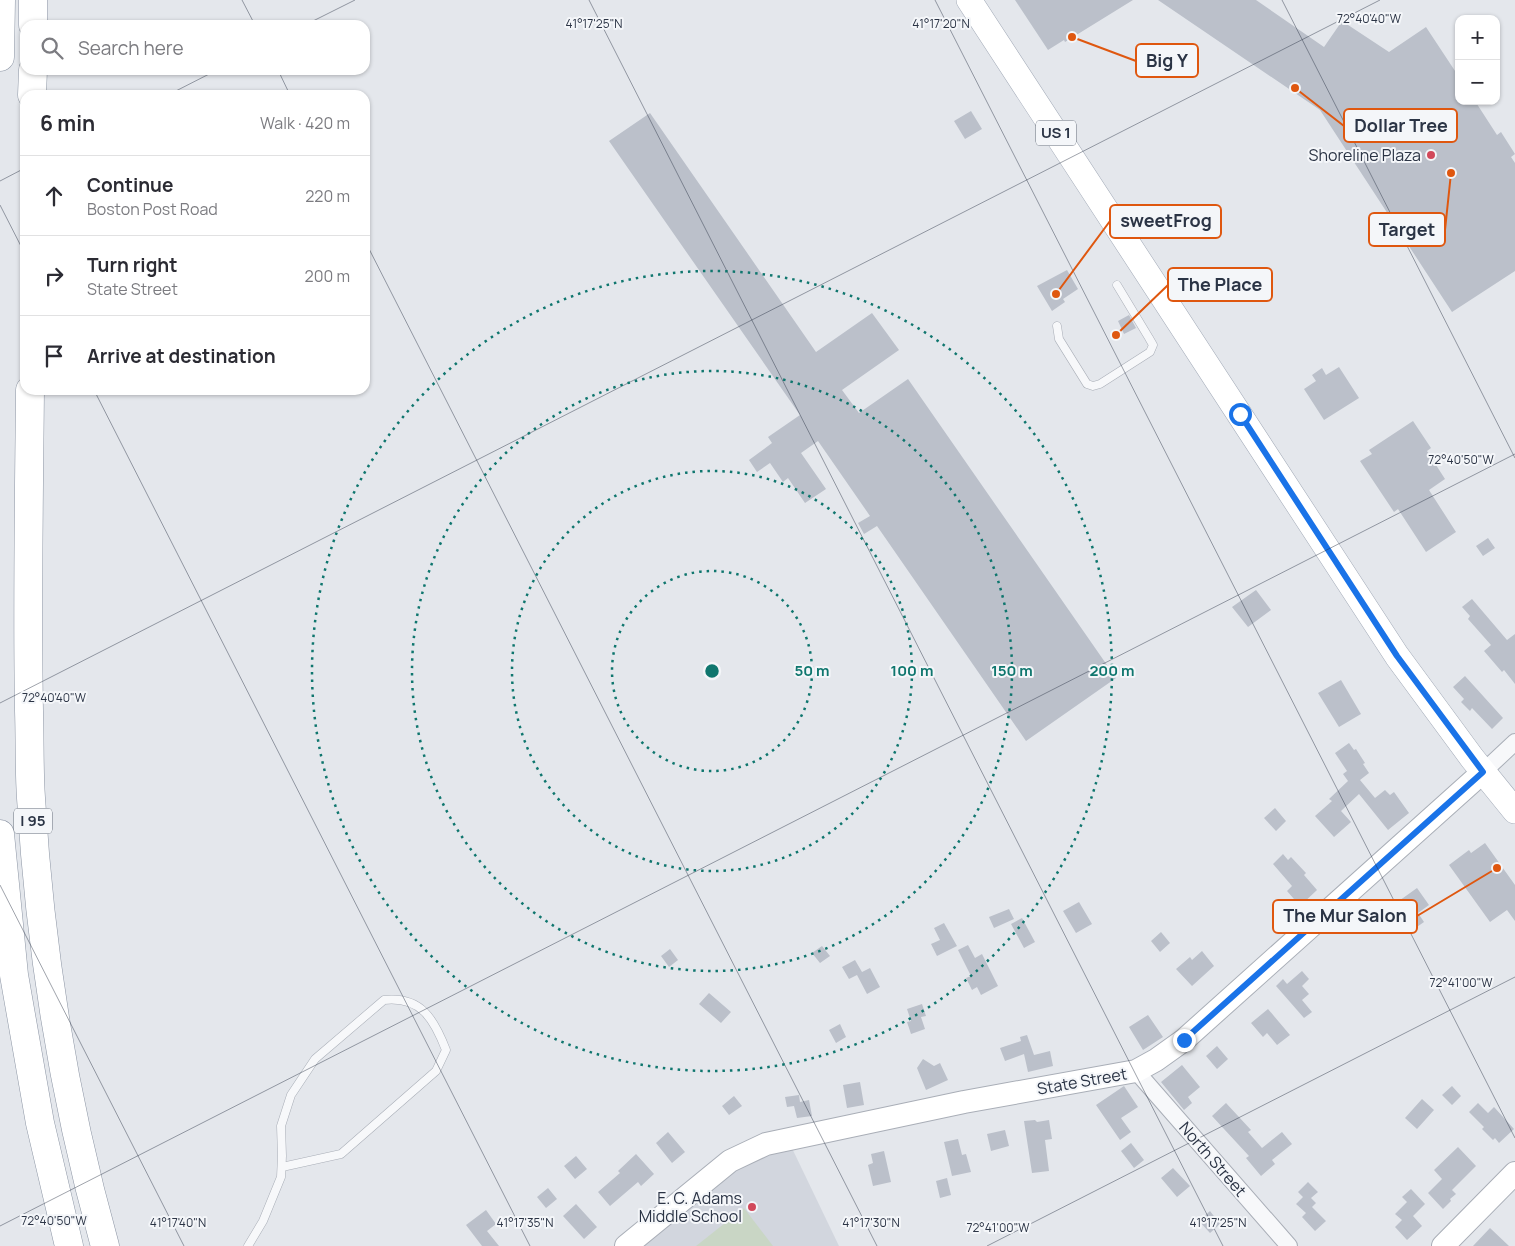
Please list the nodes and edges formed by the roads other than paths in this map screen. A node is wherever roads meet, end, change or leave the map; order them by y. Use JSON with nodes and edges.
{"nodes":[{"id":1,"x":1,"y":0,"type":"edge"},
{"id":2,"x":33,"y":0,"type":"edge"},
{"id":3,"x":969,"y":0,"type":"edge"},
{"id":4,"x":33,"y":20,"type":"edge"},
{"id":5,"x":0,"y":57,"type":"edge"},
{"id":6,"x":32,"y":75,"type":"edge"},
{"id":7,"x":32,"y":90,"type":"edge"},
{"id":8,"x":1117,"y":285,"type":"dead end"},
{"id":9,"x":1057,"y":326,"type":"dead end"},
{"id":10,"x":30,"y":395,"type":"edge"},
{"id":11,"x":1515,"y":742,"type":"edge"},
{"id":12,"x":1483,"y":772,"type":"junction"},
{"id":13,"x":1515,"y":811,"type":"edge"},
{"id":14,"x":0,"y":834,"type":"edge"},
{"id":15,"x":1136,"y":1071,"type":"junction"},
{"id":16,"x":282,"y":1167,"type":"junction"},
{"id":17,"x":1515,"y":1173,"type":"edge"},
{"id":18,"x":69,"y":1246,"type":"edge"},
{"id":19,"x":105,"y":1246,"type":"edge"},
{"id":20,"x":248,"y":1246,"type":"edge"},
{"id":21,"x":626,"y":1246,"type":"edge"},
{"id":22,"x":1289,"y":1246,"type":"edge"},
{"id":23,"x":1443,"y":1246,"type":"edge"}],
"edges":[{"from":1,"to":5,"type":"highway"},
{"from":2,"to":4,"type":"highway"},
{"from":3,"to":12,"type":"main road","number":"US 1"},
{"from":6,"to":7,"type":"highway"},
{"from":8,"to":9,"type":"lane"},
{"from":10,"to":19,"type":"highway","number":"I 95"},
{"from":11,"to":12,"type":"street","name":"State Street"},
{"from":12,"to":13,"type":"main road","number":"US 1"},
{"from":12,"to":15,"type":"street","name":"State Street"},
{"from":14,"to":18,"type":"highway","number":"I 95"},
{"from":15,"to":21,"type":"street","name":"State Street"},
{"from":15,"to":22,"type":"street","name":"North Street"},
{"from":16,"to":16,"type":"lane"},
{"from":16,"to":20,"type":"lane"},
{"from":17,"to":23,"type":"street"}]}
